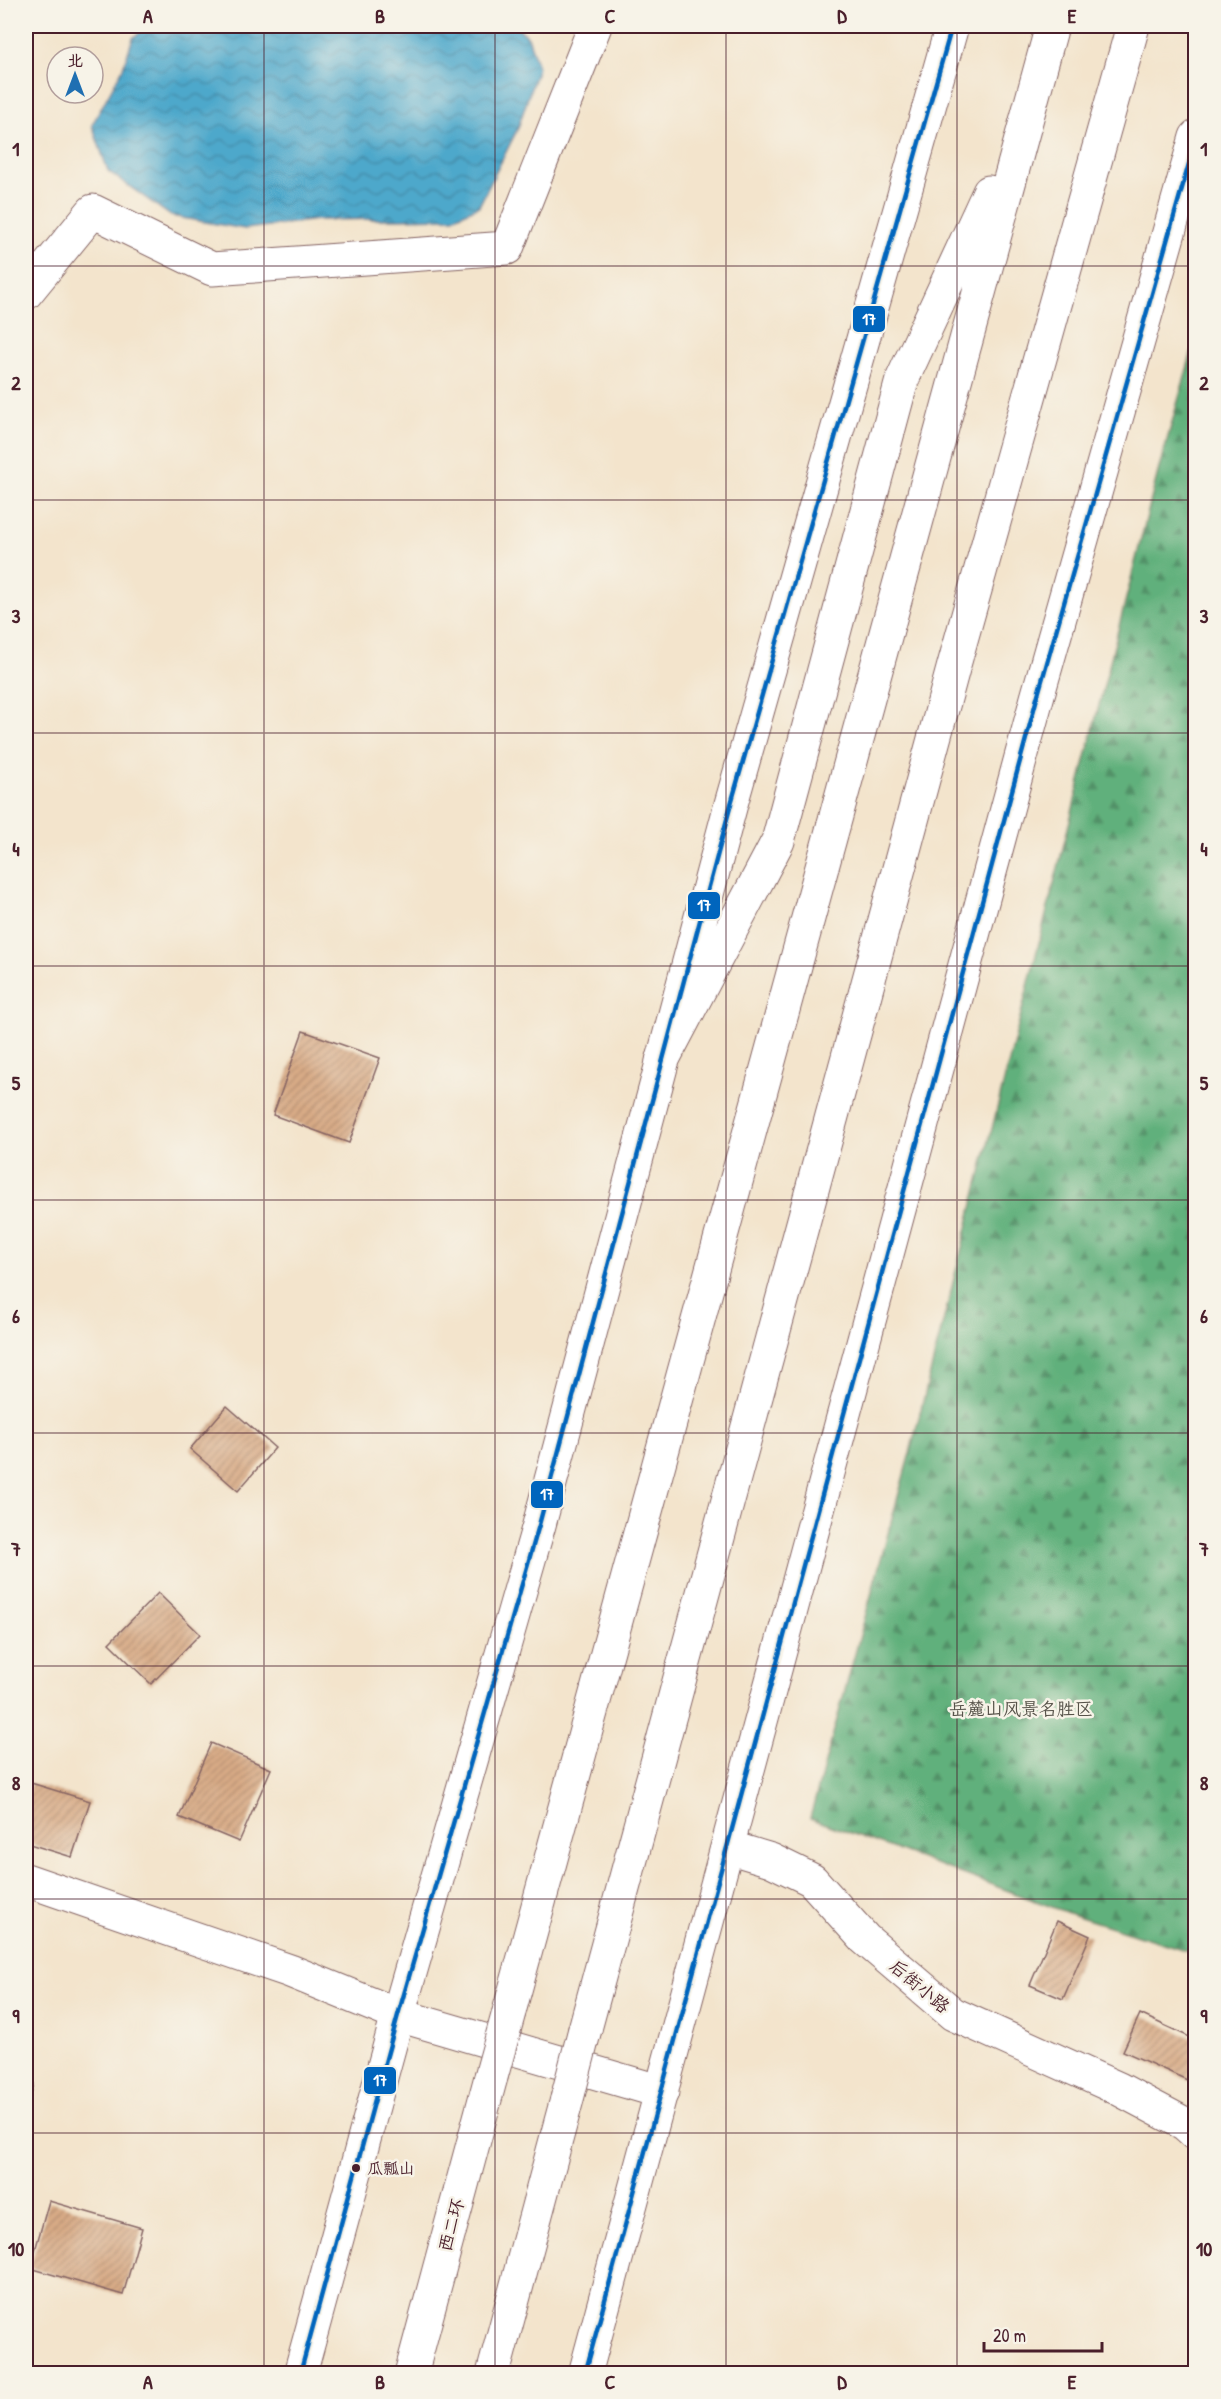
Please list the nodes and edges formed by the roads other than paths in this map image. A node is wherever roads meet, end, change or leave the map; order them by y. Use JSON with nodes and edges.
{"nodes":[{"id":1,"x":595,"y":26,"type":"edge"},
{"id":2,"x":952,"y":26,"type":"edge"},
{"id":3,"x":1052,"y":26,"type":"edge"},
{"id":4,"x":1133,"y":26,"type":"edge"},
{"id":5,"x":1030,"y":103,"type":"junction"},
{"id":6,"x":1196,"y":137,"type":"edge"},
{"id":7,"x":26,"y":293,"type":"edge"},
{"id":8,"x":662,"y":1061,"type":"junction"},
{"id":9,"x":728,"y":1847,"type":"junction"},
{"id":10,"x":26,"y":1880,"type":"edge"},
{"id":11,"x":398,"y":2015,"type":"junction"},
{"id":12,"x":662,"y":2092,"type":"junction"},
{"id":13,"x":1196,"y":2134,"type":"edge"},
{"id":14,"x":300,"y":2373,"type":"edge"},
{"id":15,"x":411,"y":2373,"type":"edge"},
{"id":16,"x":493,"y":2373,"type":"edge"},
{"id":17,"x":585,"y":2373,"type":"edge"}],
"edges":[{"from":1,"to":7,"type":"main road"},
{"from":2,"to":8,"type":"main road"},
{"from":3,"to":5,"type":"main road"},
{"from":4,"to":16,"type":"main road","bridge":true},
{"from":5,"to":8,"type":"main road"},
{"from":5,"to":15,"type":"main road","name":"西二环","bridge":true},
{"from":6,"to":9,"type":"main road"},
{"from":8,"to":11,"type":"main road"},
{"from":9,"to":12,"type":"main road"},
{"from":9,"to":13,"type":"main road","name":"后街小路"},
{"from":10,"to":11,"type":"main road"},
{"from":11,"to":12,"type":"main road"},
{"from":11,"to":14,"type":"main road"},
{"from":12,"to":17,"type":"main road"}]}
